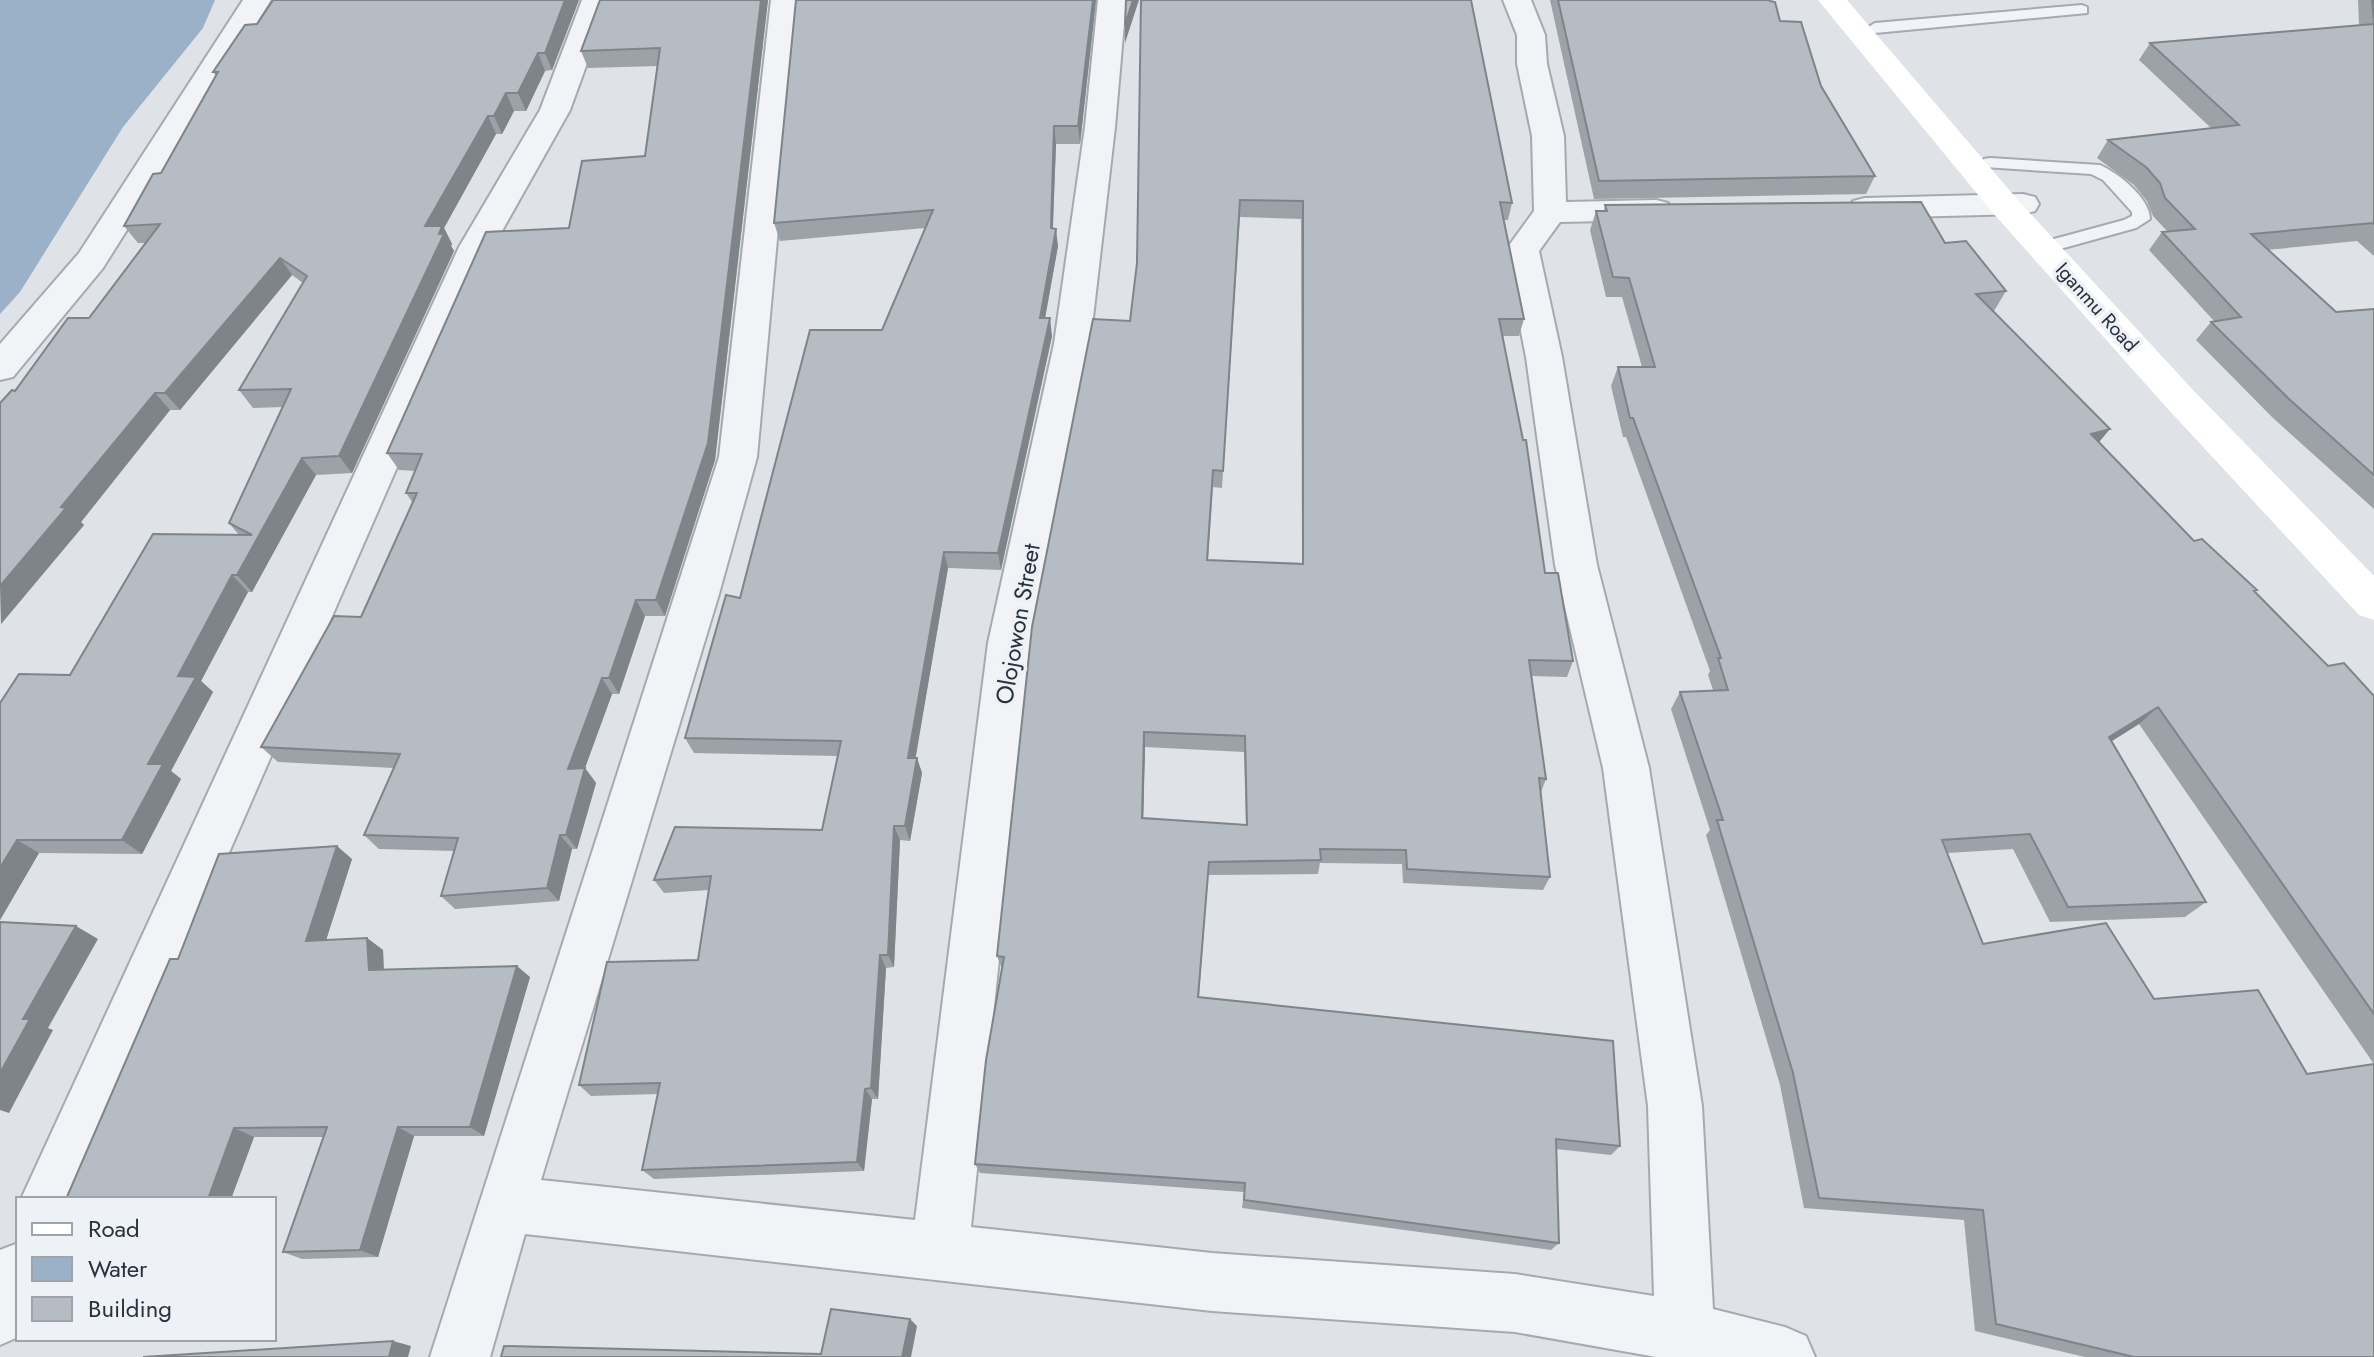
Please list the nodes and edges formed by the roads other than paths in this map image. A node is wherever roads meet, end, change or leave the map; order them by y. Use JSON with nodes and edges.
{"nodes":[{"id":1,"x":257,"y":0,"type":"edge"},
{"id":2,"x":596,"y":0,"type":"edge"},
{"id":3,"x":785,"y":0,"type":"edge"},
{"id":4,"x":1112,"y":0,"type":"edge"},
{"id":5,"x":1517,"y":0,"type":"edge"},
{"id":6,"x":1832,"y":0,"type":"edge"},
{"id":7,"x":1851,"y":0,"type":"edge"},
{"id":8,"x":2082,"y":10,"type":"dead end"},
{"id":9,"x":1875,"y":28,"type":"junction"},
{"id":10,"x":1990,"y":163,"type":"junction"},
{"id":11,"x":2014,"y":205,"type":"junction"},
{"id":12,"x":1832,"y":208,"type":"edge"},
{"id":13,"x":1691,"y":210,"type":"edge"},
{"id":14,"x":1550,"y":212,"type":"junction"},
{"id":15,"x":2060,"y":243,"type":"junction"},
{"id":16,"x":0,"y":368,"type":"edge"},
{"id":17,"x":2374,"y":572,"type":"edge"},
{"id":18,"x":2374,"y":603,"type":"edge"},
{"id":19,"x":50,"y":1197,"type":"edge"},
{"id":20,"x":505,"y":1204,"type":"junction"},
{"id":21,"x":940,"y":1251,"type":"junction"},
{"id":22,"x":16,"y":1277,"type":"edge"},
{"id":23,"x":0,"y":1315,"type":"edge"},
{"id":24,"x":1685,"y":1344,"type":"edge"},
{"id":25,"x":460,"y":1357,"type":"edge"},
{"id":26,"x":1785,"y":1357,"type":"edge"}],
"edges":[{"from":1,"to":16,"type":"street"},
{"from":2,"to":19,"type":"street"},
{"from":3,"to":20,"type":"street"},
{"from":4,"to":21,"type":"street","name":"Olojowon Street"},
{"from":5,"to":14,"type":"street"},
{"from":6,"to":11,"type":"main road","name":"Iganmu Road"},
{"from":7,"to":9,"type":"main road","name":"Iganmu Road"},
{"from":8,"to":9,"type":"lane"},
{"from":9,"to":10,"type":"main road","name":"Iganmu Road"},
{"from":10,"to":11,"type":"main road","name":"Iganmu Road"},
{"from":10,"to":15,"type":"lane"},
{"from":11,"to":12,"type":"street"},
{"from":11,"to":15,"type":"main road","name":"Iganmu Road"},
{"from":11,"to":18,"type":"main road","name":"Iganmu Road"},
{"from":13,"to":14,"type":"street"},
{"from":14,"to":24,"type":"street"},
{"from":15,"to":17,"type":"main road","name":"Iganmu Road"},
{"from":20,"to":21,"type":"street"},
{"from":20,"to":25,"type":"street"},
{"from":21,"to":24,"type":"street"},
{"from":22,"to":23,"type":"street"},
{"from":24,"to":26,"type":"street"}]}
